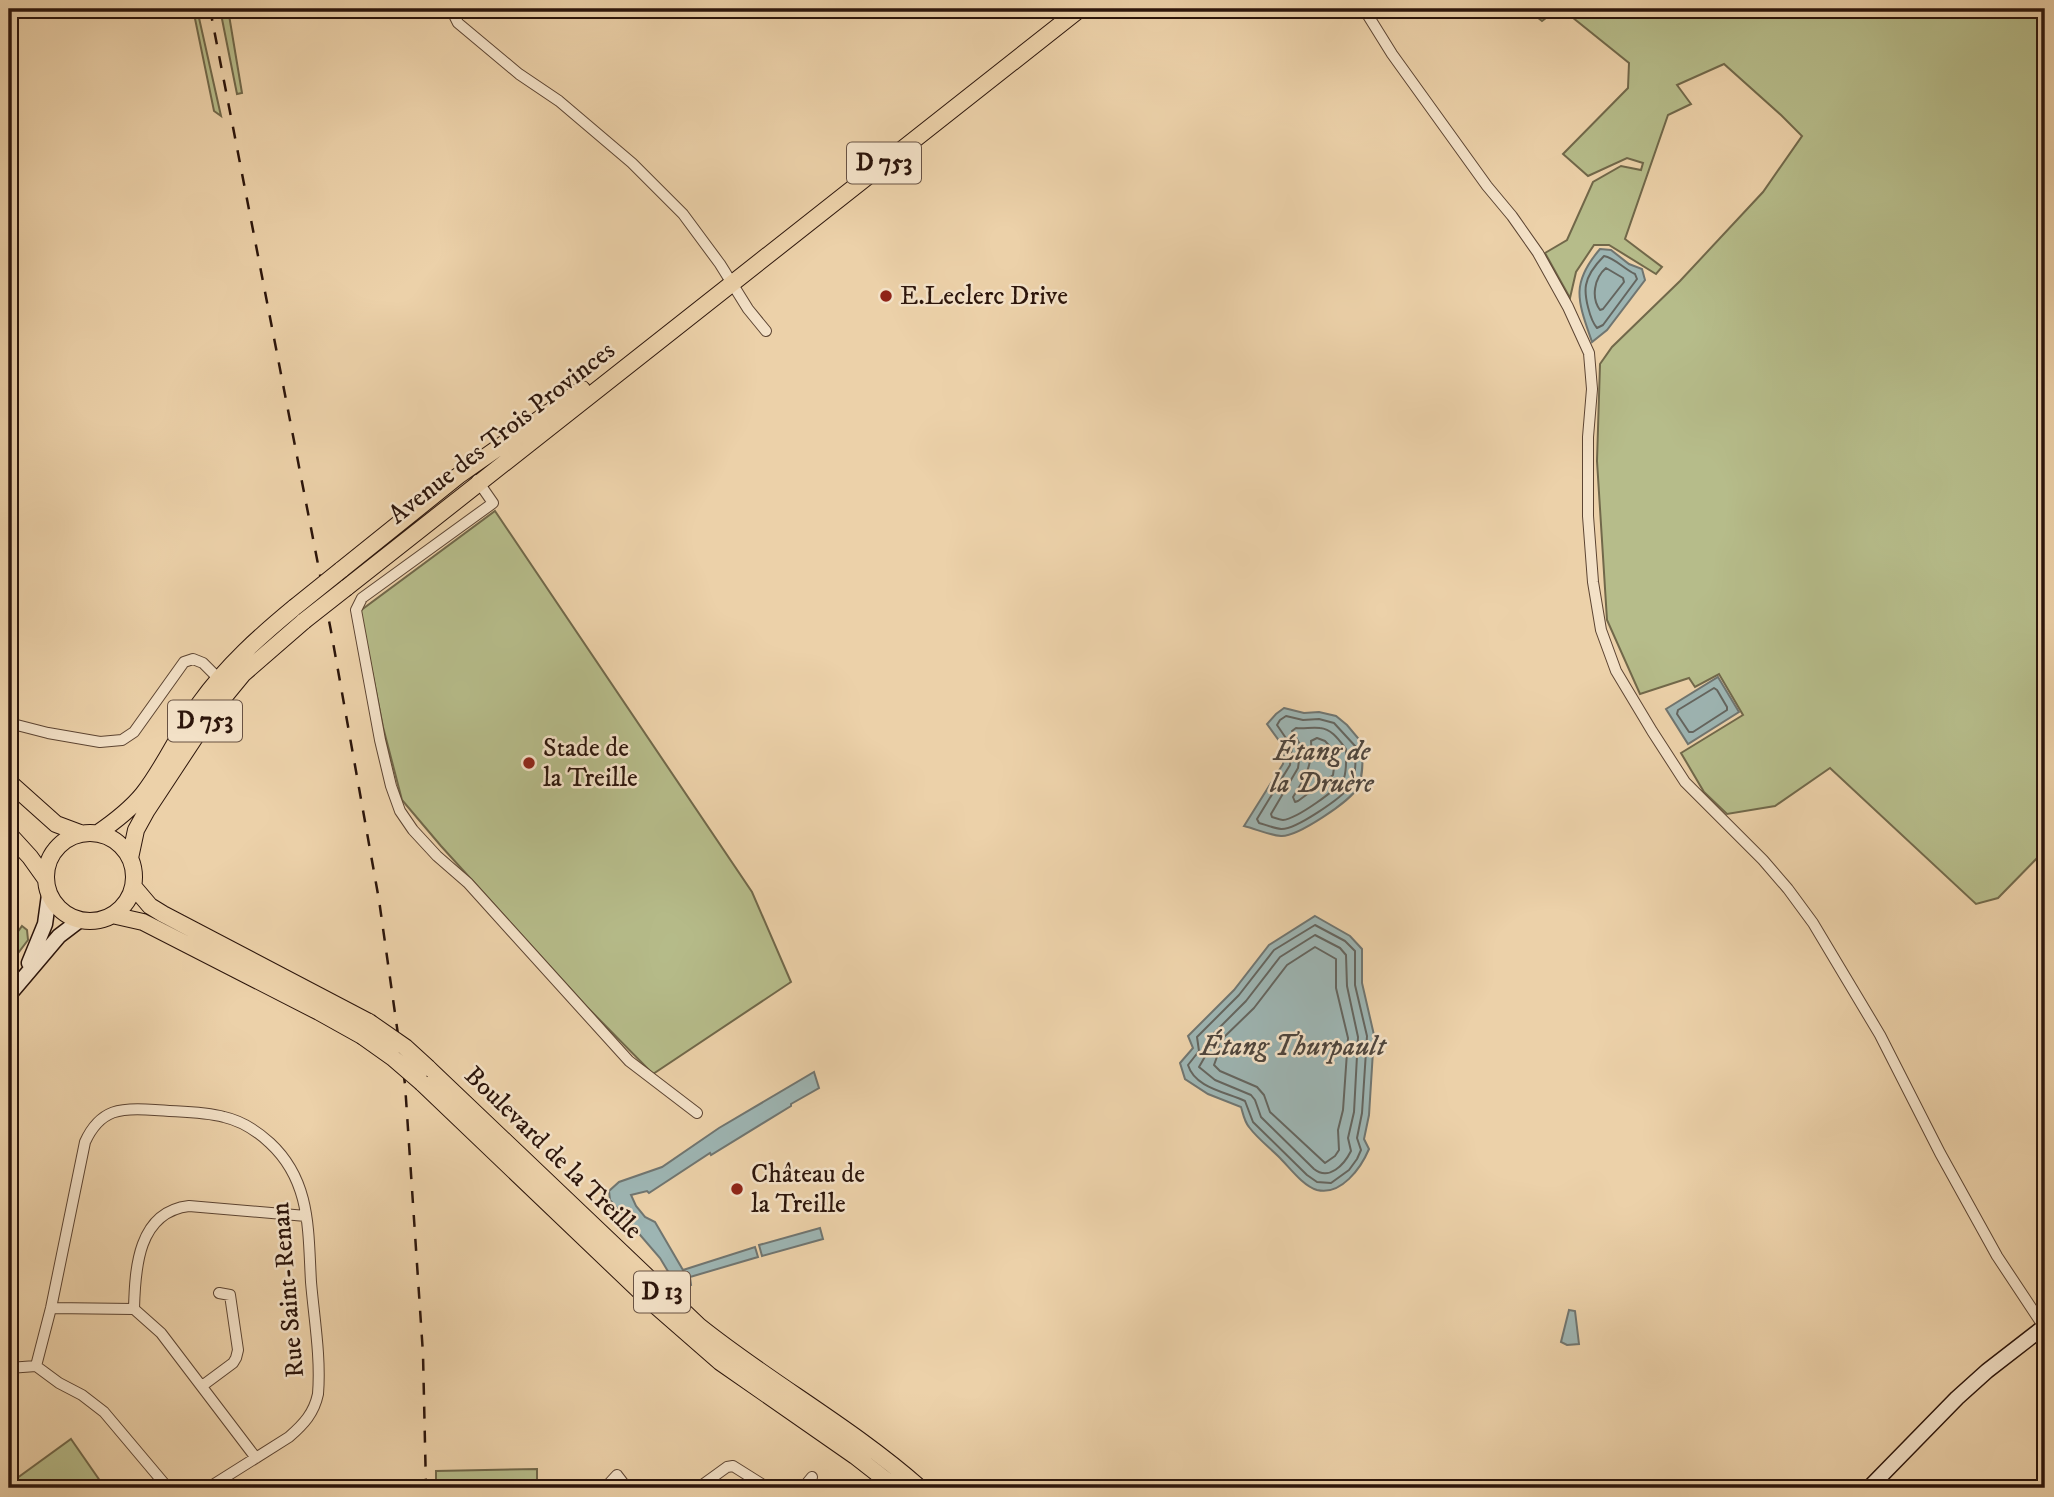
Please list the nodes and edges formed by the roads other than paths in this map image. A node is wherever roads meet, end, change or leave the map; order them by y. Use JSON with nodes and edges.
{"nodes":[{"id":1,"x":451,"y":9,"type":"edge"},
{"id":2,"x":1080,"y":9,"type":"edge"},
{"id":3,"x":1364,"y":9,"type":"edge"},
{"id":4,"x":731,"y":284,"type":"junction"},
{"id":5,"x":688,"y":317,"type":"junction"},
{"id":6,"x":766,"y":331,"type":"dead end"},
{"id":7,"x":458,"y":476,"type":"junction"},
{"id":8,"x":480,"y":483,"type":"junction"},
{"id":9,"x":299,"y":614,"type":"junction"},
{"id":10,"x":219,"y":679,"type":"junction"},
{"id":11,"x":9,"y":723,"type":"edge"},
{"id":12,"x":9,"y":772,"type":"edge"},
{"id":13,"x":9,"y":782,"type":"edge"},
{"id":14,"x":27,"y":797,"type":"junction"},
{"id":15,"x":80,"y":833,"type":"junction"},
{"id":16,"x":98,"y":833,"type":"junction"},
{"id":17,"x":9,"y":835,"type":"edge"},
{"id":18,"x":130,"y":858,"type":"junction"},
{"id":19,"x":45,"y":878,"type":"junction"},
{"id":20,"x":133,"y":886,"type":"junction"},
{"id":21,"x":49,"y":895,"type":"junction"},
{"id":22,"x":112,"y":915,"type":"junction"},
{"id":23,"x":80,"y":920,"type":"junction"},
{"id":24,"x":18,"y":983,"type":"junction"},
{"id":25,"x":9,"y":995,"type":"edge"},
{"id":26,"x":365,"y":1029,"type":"junction"},
{"id":27,"x":425,"y":1075,"type":"junction"},
{"id":28,"x":697,"y":1113,"type":"dead end"},
{"id":29,"x":306,"y":1216,"type":"junction"},
{"id":30,"x":219,"y":1293,"type":"dead end"},
{"id":31,"x":51,"y":1308,"type":"junction"},
{"id":32,"x":134,"y":1309,"type":"junction"},
{"id":33,"x":2045,"y":1326,"type":"edge"},
{"id":34,"x":36,"y":1366,"type":"junction"},
{"id":35,"x":9,"y":1368,"type":"edge"},
{"id":36,"x":202,"y":1386,"type":"junction"},
{"id":37,"x":257,"y":1458,"type":"junction"},
{"id":38,"x":812,"y":1477,"type":"dead end"},
{"id":39,"x":167,"y":1488,"type":"edge"},
{"id":40,"x":208,"y":1488,"type":"edge"},
{"id":41,"x":605,"y":1488,"type":"edge"},
{"id":42,"x":627,"y":1488,"type":"edge"},
{"id":43,"x":698,"y":1488,"type":"edge"},
{"id":44,"x":768,"y":1488,"type":"edge"},
{"id":45,"x":803,"y":1488,"type":"edge"},
{"id":46,"x":896,"y":1488,"type":"edge"},
{"id":47,"x":920,"y":1488,"type":"edge"},
{"id":48,"x":1869,"y":1488,"type":"edge"}],
"edges":[{"from":1,"to":4,"type":"street"},
{"from":2,"to":4,"type":"main road","name":"Avenue des Trois Provinces","number":"D 753"},
{"from":3,"to":33,"type":"street"},
{"from":4,"to":5,"type":"main road","name":"Avenue des Trois Provinces","number":"D 753"},
{"from":4,"to":6,"type":"street"},
{"from":5,"to":7,"type":"main road","name":"Avenue des Trois Provinces","number":"D 753"},
{"from":5,"to":8,"type":"main road","name":"Avenue des Trois Provinces","number":"D 753"},
{"from":7,"to":8,"type":"street"},
{"from":7,"to":9,"type":"main road","name":"Avenue des Trois Provinces","number":"D 753","bridge":true},
{"from":8,"to":9,"type":"main road","name":"Avenue des Trois Provinces","number":"D 753","bridge":true},
{"from":8,"to":28,"type":"street"},
{"from":9,"to":10,"type":"main road","number":"D 753"},
{"from":9,"to":18,"type":"main road","number":"D 753"},
{"from":10,"to":11,"type":"street"},
{"from":10,"to":16,"type":"main road","number":"D 753"},
{"from":12,"to":14,"type":"street"},
{"from":13,"to":14,"type":"main road"},
{"from":14,"to":15,"type":"main road"},
{"from":15,"to":16,"type":"main road"},
{"from":15,"to":19,"type":"main road"},
{"from":16,"to":18,"type":"main road"},
{"from":17,"to":19,"type":"main road"},
{"from":18,"to":20,"type":"main road"},
{"from":19,"to":21,"type":"main road"},
{"from":20,"to":22,"type":"main road"},
{"from":20,"to":26,"type":"main road","name":"Boulevard de la Treille","number":"D 13"},
{"from":21,"to":23,"type":"main road"},
{"from":21,"to":24,"type":"main road"},
{"from":22,"to":23,"type":"main road"},
{"from":22,"to":26,"type":"main road","name":"Boulevard de la Treille","number":"D 13"},
{"from":23,"to":24,"type":"main road"},
{"from":24,"to":25,"type":"main road"},
{"from":26,"to":27,"type":"main road","name":"Boulevard de la Treille","number":"D 13","bridge":true},
{"from":27,"to":46,"type":"main road","name":"Boulevard de la Treille","number":"D 13"},
{"from":27,"to":47,"type":"main road","name":"Boulevard de la Treille","number":"D 13"},
{"from":29,"to":31,"type":"street","name":"Rue Saint-Renan"},
{"from":29,"to":32,"type":"street"},
{"from":29,"to":37,"type":"street","name":"Rue Saint-Renan"},
{"from":30,"to":36,"type":"street"},
{"from":31,"to":32,"type":"street"},
{"from":31,"to":34,"type":"street","name":"Rue Saint-Renan"},
{"from":32,"to":36,"type":"street"},
{"from":33,"to":48,"type":"main road"},
{"from":34,"to":35,"type":"street"},
{"from":34,"to":39,"type":"street"},
{"from":36,"to":37,"type":"street"},
{"from":37,"to":40,"type":"street","name":"Rue Saint-Renan"},
{"from":38,"to":45,"type":"street"},
{"from":41,"to":42,"type":"street"},
{"from":43,"to":44,"type":"street"}]}
